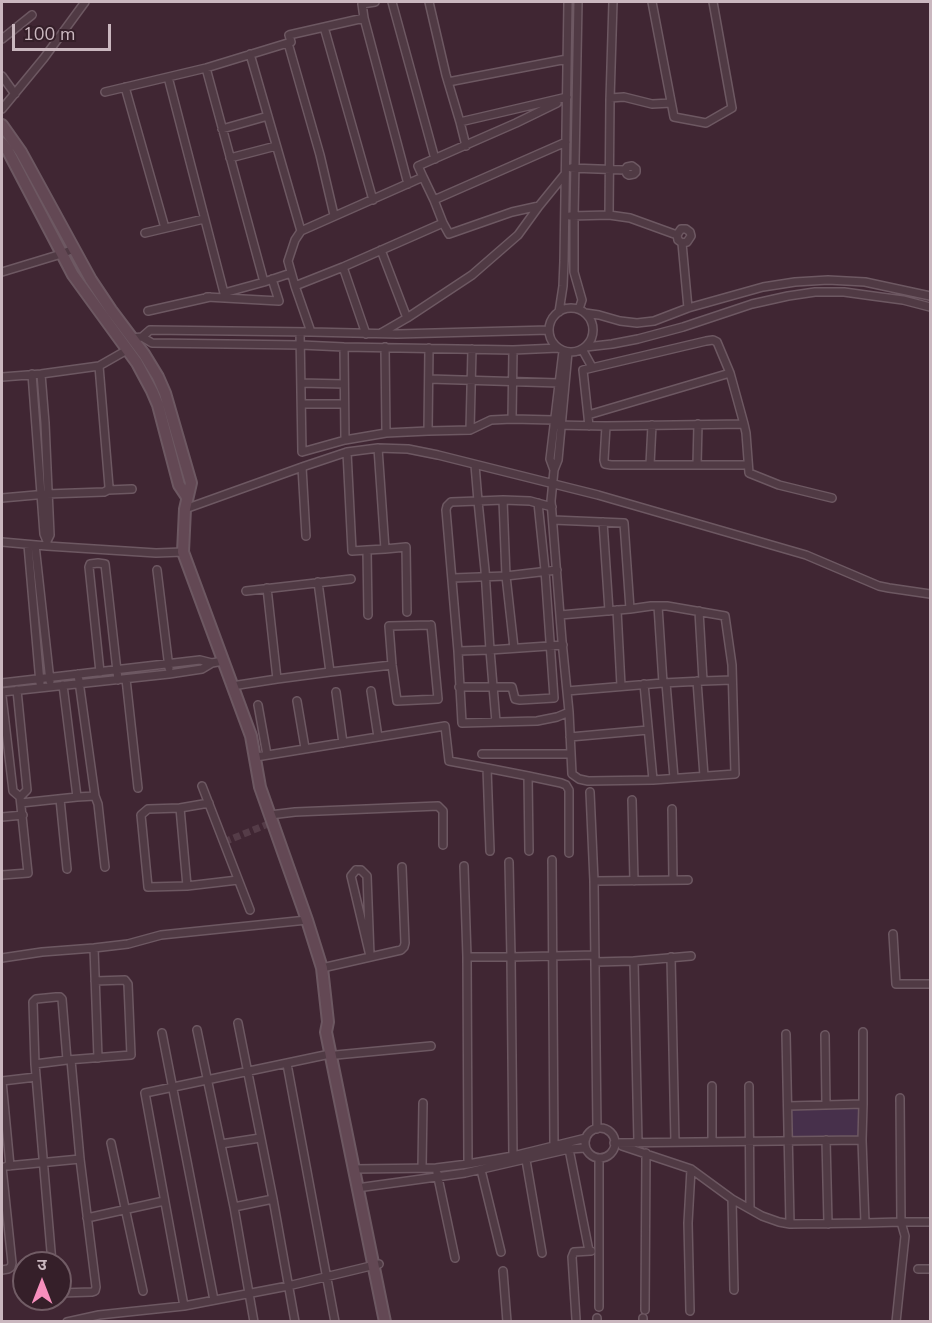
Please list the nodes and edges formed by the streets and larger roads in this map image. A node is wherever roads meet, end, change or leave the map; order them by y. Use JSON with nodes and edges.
{"nodes":[{"id":1,"x":85,"y":2,"type":"edge"},
{"id":2,"x":375,"y":2,"type":"edge"},
{"id":3,"x":392,"y":2,"type":"edge"},
{"id":4,"x":429,"y":2,"type":"edge"},
{"id":5,"x":568,"y":2,"type":"edge"},
{"id":6,"x":578,"y":2,"type":"edge"},
{"id":7,"x":613,"y":2,"type":"edge"},
{"id":8,"x":652,"y":2,"type":"edge"},
{"id":9,"x":713,"y":2,"type":"edge"},
{"id":10,"x":32,"y":15,"type":"dead end"},
{"id":11,"x":364,"y":18,"type":"junction"},
{"id":12,"x":324,"y":27,"type":"junction"},
{"id":13,"x":2,"y":39,"type":"edge"},
{"id":14,"x":288,"y":43,"type":"junction"},
{"id":15,"x":250,"y":54,"type":"junction"},
{"id":16,"x":567,"y":59,"type":"junction"},
{"id":17,"x":206,"y":68,"type":"junction"},
{"id":18,"x":2,"y":76,"type":"edge"},
{"id":19,"x":168,"y":77,"type":"junction"},
{"id":20,"x":448,"y":82,"type":"junction"},
{"id":21,"x":125,"y":87,"type":"junction"},
{"id":22,"x":105,"y":92,"type":"dead end"},
{"id":23,"x":15,"y":94,"type":"junction"},
{"id":24,"x":567,"y":97,"type":"junction"},
{"id":25,"x":610,"y":98,"type":"junction"},
{"id":26,"x":671,"y":104,"type":"junction"},
{"id":27,"x":2,"y":109,"type":"edge"},
{"id":28,"x":268,"y":116,"type":"junction"},
{"id":29,"x":459,"y":122,"type":"junction"},
{"id":30,"x":2,"y":124,"type":"edge"},
{"id":31,"x":222,"y":129,"type":"junction"},
{"id":32,"x":566,"y":142,"type":"junction"},
{"id":33,"x":2,"y":144,"type":"edge"},
{"id":34,"x":276,"y":146,"type":"junction"},
{"id":35,"x":466,"y":146,"type":"junction"},
{"id":36,"x":230,"y":158,"type":"junction"},
{"id":37,"x":435,"y":159,"type":"junction"},
{"id":38,"x":568,"y":170,"type":"junction"},
{"id":39,"x":609,"y":170,"type":"junction"},
{"id":40,"x":626,"y":170,"type":"dead end"},
{"id":41,"x":423,"y":177,"type":"junction"},
{"id":42,"x":408,"y":184,"type":"junction"},
{"id":43,"x":373,"y":200,"type":"junction"},
{"id":44,"x":434,"y":200,"type":"junction"},
{"id":45,"x":539,"y":206,"type":"junction"},
{"id":46,"x":334,"y":215,"type":"junction"},
{"id":47,"x":609,"y":215,"type":"junction"},
{"id":48,"x":564,"y":216,"type":"junction"},
{"id":49,"x":574,"y":216,"type":"junction"},
{"id":50,"x":204,"y":219,"type":"junction"},
{"id":51,"x":443,"y":223,"type":"junction"},
{"id":52,"x":165,"y":228,"type":"junction"},
{"id":53,"x":300,"y":231,"type":"junction"},
{"id":54,"x":145,"y":233,"type":"dead end"},
{"id":55,"x":677,"y":235,"type":"junction"},
{"id":56,"x":682,"y":243,"type":"junction"},
{"id":57,"x":74,"y":249,"type":"junction"},
{"id":58,"x":381,"y":250,"type":"junction"},
{"id":59,"x":62,"y":254,"type":"junction"},
{"id":60,"x":344,"y":267,"type":"junction"},
{"id":61,"x":2,"y":272,"type":"edge"},
{"id":62,"x":291,"y":273,"type":"junction"},
{"id":63,"x":272,"y":279,"type":"junction"},
{"id":64,"x":264,"y":282,"type":"junction"},
{"id":65,"x":295,"y":286,"type":"junction"},
{"id":66,"x":886,"y":287,"type":"junction"},
{"id":67,"x":905,"y":291,"type":"junction"},
{"id":68,"x":224,"y":293,"type":"junction"},
{"id":69,"x":921,"y":294,"type":"junction"},
{"id":70,"x":873,"y":296,"type":"junction"},
{"id":71,"x":930,"y":296,"type":"edge"},
{"id":72,"x":207,"y":297,"type":"junction"},
{"id":73,"x":903,"y":300,"type":"junction"},
{"id":74,"x":712,"y":302,"type":"junction"},
{"id":75,"x":930,"y":305,"type":"edge"},
{"id":76,"x":688,"y":308,"type":"junction"},
{"id":77,"x":148,"y":311,"type":"dead end"},
{"id":78,"x":582,"y":311,"type":"junction"},
{"id":79,"x":559,"y":312,"type":"junction"},
{"id":80,"x":716,"y":315,"type":"junction"},
{"id":81,"x":407,"y":318,"type":"junction"},
{"id":82,"x":549,"y":330,"type":"junction"},
{"id":83,"x":300,"y":332,"type":"junction"},
{"id":84,"x":311,"y":332,"type":"junction"},
{"id":85,"x":381,"y":333,"type":"junction"},
{"id":86,"x":366,"y":334,"type":"junction"},
{"id":87,"x":397,"y":334,"type":"junction"},
{"id":88,"x":137,"y":338,"type":"junction"},
{"id":89,"x":301,"y":345,"type":"junction"},
{"id":90,"x":344,"y":347,"type":"junction"},
{"id":91,"x":385,"y":347,"type":"junction"},
{"id":92,"x":397,"y":348,"type":"junction"},
{"id":93,"x":429,"y":348,"type":"junction"},
{"id":94,"x":584,"y":348,"type":"junction"},
{"id":95,"x":127,"y":350,"type":"junction"},
{"id":96,"x":472,"y":350,"type":"junction"},
{"id":97,"x":513,"y":350,"type":"junction"},
{"id":98,"x":563,"y":351,"type":"junction"},
{"id":99,"x":99,"y":366,"type":"junction"},
{"id":100,"x":592,"y":368,"type":"junction"},
{"id":101,"x":730,"y":373,"type":"junction"},
{"id":102,"x":32,"y":374,"type":"junction"},
{"id":103,"x":41,"y":374,"type":"junction"},
{"id":104,"x":2,"y":377,"type":"edge"},
{"id":105,"x":429,"y":379,"type":"junction"},
{"id":106,"x":471,"y":380,"type":"junction"},
{"id":107,"x":513,"y":381,"type":"junction"},
{"id":108,"x":302,"y":383,"type":"junction"},
{"id":109,"x":559,"y":383,"type":"junction"},
{"id":110,"x":344,"y":384,"type":"junction"},
{"id":111,"x":302,"y":404,"type":"junction"},
{"id":112,"x":344,"y":404,"type":"junction"},
{"id":113,"x":588,"y":415,"type":"junction"},
{"id":114,"x":513,"y":418,"type":"junction"},
{"id":115,"x":744,"y":423,"type":"junction"},
{"id":116,"x":556,"y":424,"type":"junction"},
{"id":117,"x":698,"y":424,"type":"junction"},
{"id":118,"x":652,"y":425,"type":"junction"},
{"id":119,"x":589,"y":426,"type":"junction"},
{"id":120,"x":606,"y":426,"type":"junction"},
{"id":121,"x":470,"y":430,"type":"junction"},
{"id":122,"x":428,"y":431,"type":"junction"},
{"id":123,"x":386,"y":433,"type":"junction"},
{"id":124,"x":345,"y":440,"type":"junction"},
{"id":125,"x":378,"y":448,"type":"junction"},
{"id":126,"x":347,"y":452,"type":"junction"},
{"id":127,"x":475,"y":465,"type":"junction"},
{"id":128,"x":650,"y":465,"type":"junction"},
{"id":129,"x":697,"y":465,"type":"junction"},
{"id":130,"x":748,"y":465,"type":"junction"},
{"id":131,"x":302,"y":467,"type":"junction"},
{"id":132,"x":552,"y":483,"type":"junction"},
{"id":133,"x":2,"y":489,"type":"edge"},
{"id":134,"x":132,"y":489,"type":"dead end"},
{"id":135,"x":108,"y":490,"type":"junction"},
{"id":136,"x":44,"y":494,"type":"junction"},
{"id":137,"x":187,"y":497,"type":"junction"},
{"id":138,"x":2,"y":498,"type":"edge"},
{"id":139,"x":832,"y":498,"type":"dead end"},
{"id":140,"x":502,"y":500,"type":"junction"},
{"id":141,"x":478,"y":501,"type":"junction"},
{"id":142,"x":538,"y":503,"type":"junction"},
{"id":143,"x":552,"y":507,"type":"junction"},
{"id":144,"x":185,"y":510,"type":"junction"},
{"id":145,"x":554,"y":520,"type":"junction"},
{"id":146,"x":603,"y":522,"type":"junction"},
{"id":147,"x":306,"y":536,"type":"dead end"},
{"id":148,"x":2,"y":542,"type":"edge"},
{"id":149,"x":47,"y":543,"type":"junction"},
{"id":150,"x":32,"y":545,"type":"junction"},
{"id":151,"x":385,"y":549,"type":"junction"},
{"id":152,"x":367,"y":550,"type":"junction"},
{"id":153,"x":183,"y":552,"type":"junction"},
{"id":154,"x":157,"y":570,"type":"dead end"},
{"id":155,"x":545,"y":570,"type":"junction"},
{"id":156,"x":557,"y":570,"type":"junction"},
{"id":157,"x":506,"y":576,"type":"junction"},
{"id":158,"x":486,"y":577,"type":"junction"},
{"id":159,"x":351,"y":579,"type":"dead end"},
{"id":160,"x":453,"y":579,"type":"junction"},
{"id":161,"x":318,"y":582,"type":"junction"},
{"id":162,"x":267,"y":588,"type":"junction"},
{"id":163,"x":246,"y":591,"type":"dead end"},
{"id":164,"x":930,"y":594,"type":"edge"},
{"id":165,"x":658,"y":606,"type":"junction"},
{"id":166,"x":630,"y":609,"type":"junction"},
{"id":167,"x":613,"y":610,"type":"junction"},
{"id":168,"x":699,"y":611,"type":"junction"},
{"id":169,"x":407,"y":612,"type":"dead end"},
{"id":170,"x":368,"y":615,"type":"dead end"},
{"id":171,"x":560,"y":615,"type":"junction"},
{"id":172,"x":550,"y":645,"type":"junction"},
{"id":173,"x":563,"y":645,"type":"junction"},
{"id":174,"x":514,"y":648,"type":"junction"},
{"id":175,"x":490,"y":650,"type":"junction"},
{"id":176,"x":458,"y":651,"type":"junction"},
{"id":177,"x":218,"y":662,"type":"junction"},
{"id":178,"x":169,"y":664,"type":"junction"},
{"id":179,"x":392,"y":665,"type":"junction"},
{"id":180,"x":117,"y":670,"type":"junction"},
{"id":181,"x":100,"y":672,"type":"junction"},
{"id":182,"x":330,"y":672,"type":"junction"},
{"id":183,"x":78,"y":674,"type":"junction"},
{"id":184,"x":169,"y":674,"type":"junction"},
{"id":185,"x":50,"y":677,"type":"junction"},
{"id":186,"x":40,"y":678,"type":"junction"},
{"id":187,"x":277,"y":679,"type":"junction"},
{"id":188,"x":122,"y":680,"type":"junction"},
{"id":189,"x":732,"y":680,"type":"junction"},
{"id":190,"x":700,"y":681,"type":"junction"},
{"id":191,"x":2,"y":683,"type":"edge"},
{"id":192,"x":80,"y":683,"type":"junction"},
{"id":193,"x":665,"y":683,"type":"junction"},
{"id":194,"x":644,"y":684,"type":"junction"},
{"id":195,"x":63,"y":685,"type":"junction"},
{"id":196,"x":232,"y":686,"type":"junction"},
{"id":197,"x":621,"y":686,"type":"junction"},
{"id":198,"x":51,"y":687,"type":"junction"},
{"id":199,"x":459,"y":687,"type":"junction"},
{"id":200,"x":41,"y":688,"type":"junction"},
{"id":201,"x":492,"y":688,"type":"junction"},
{"id":202,"x":17,"y":690,"type":"junction"},
{"id":203,"x":371,"y":691,"type":"dead end"},
{"id":204,"x":336,"y":692,"type":"dead end"},
{"id":205,"x":567,"y":693,"type":"junction"},
{"id":206,"x":2,"y":694,"type":"edge"},
{"id":207,"x":555,"y":698,"type":"junction"},
{"id":208,"x":297,"y":700,"type":"dead end"},
{"id":209,"x":258,"y":705,"type":"dead end"},
{"id":210,"x":569,"y":712,"type":"junction"},
{"id":211,"x":496,"y":722,"type":"junction"},
{"id":212,"x":648,"y":730,"type":"junction"},
{"id":213,"x":378,"y":737,"type":"junction"},
{"id":214,"x":570,"y":737,"type":"junction"},
{"id":215,"x":343,"y":742,"type":"junction"},
{"id":216,"x":305,"y":748,"type":"junction"},
{"id":217,"x":482,"y":754,"type":"dead end"},
{"id":218,"x":571,"y":754,"type":"junction"},
{"id":219,"x":261,"y":756,"type":"junction"},
{"id":220,"x":487,"y":768,"type":"junction"},
{"id":221,"x":528,"y":776,"type":"junction"},
{"id":222,"x":704,"y":776,"type":"junction"},
{"id":223,"x":674,"y":778,"type":"junction"},
{"id":224,"x":652,"y":780,"type":"junction"},
{"id":225,"x":202,"y":786,"type":"dead end"},
{"id":226,"x":138,"y":788,"type":"dead end"},
{"id":227,"x":590,"y":792,"type":"dead end"},
{"id":228,"x":95,"y":796,"type":"junction"},
{"id":229,"x":77,"y":797,"type":"junction"},
{"id":230,"x":21,"y":800,"type":"junction"},
{"id":231,"x":60,"y":800,"type":"junction"},
{"id":232,"x":632,"y":800,"type":"dead end"},
{"id":233,"x":209,"y":803,"type":"junction"},
{"id":234,"x":180,"y":808,"type":"junction"},
{"id":235,"x":672,"y":809,"type":"dead end"},
{"id":236,"x":23,"y":815,"type":"junction"},
{"id":237,"x":270,"y":815,"type":"junction"},
{"id":238,"x":2,"y":817,"type":"edge"},
{"id":239,"x":443,"y":845,"type":"dead end"},
{"id":240,"x":490,"y":851,"type":"dead end"},
{"id":241,"x":529,"y":851,"type":"dead end"},
{"id":242,"x":569,"y":853,"type":"dead end"},
{"id":243,"x":552,"y":860,"type":"dead end"},
{"id":244,"x":509,"y":862,"type":"dead end"},
{"id":245,"x":464,"y":866,"type":"dead end"},
{"id":246,"x":105,"y":867,"type":"dead end"},
{"id":247,"x":402,"y":867,"type":"dead end"},
{"id":248,"x":67,"y":869,"type":"dead end"},
{"id":249,"x":2,"y":875,"type":"edge"},
{"id":250,"x":238,"y":880,"type":"junction"},
{"id":251,"x":673,"y":880,"type":"junction"},
{"id":252,"x":688,"y":880,"type":"dead end"},
{"id":253,"x":594,"y":881,"type":"junction"},
{"id":254,"x":634,"y":881,"type":"junction"},
{"id":255,"x":187,"y":886,"type":"junction"},
{"id":256,"x":250,"y":910,"type":"dead end"},
{"id":257,"x":307,"y":920,"type":"junction"},
{"id":258,"x":893,"y":934,"type":"dead end"},
{"id":259,"x":94,"y":948,"type":"junction"},
{"id":260,"x":370,"y":956,"type":"junction"},
{"id":261,"x":553,"y":956,"type":"junction"},
{"id":262,"x":691,"y":956,"type":"dead end"},
{"id":263,"x":467,"y":957,"type":"junction"},
{"id":264,"x":511,"y":957,"type":"junction"},
{"id":265,"x":671,"y":957,"type":"junction"},
{"id":266,"x":2,"y":958,"type":"edge"},
{"id":267,"x":595,"y":958,"type":"junction"},
{"id":268,"x":634,"y":961,"type":"junction"},
{"id":269,"x":322,"y":969,"type":"junction"},
{"id":270,"x":95,"y":981,"type":"junction"},
{"id":271,"x":930,"y":984,"type":"edge"},
{"id":272,"x":237,"y":1023,"type":"dead end"},
{"id":273,"x":197,"y":1030,"type":"dead end"},
{"id":274,"x":863,"y":1032,"type":"dead end"},
{"id":275,"x":162,"y":1033,"type":"dead end"},
{"id":276,"x":786,"y":1034,"type":"dead end"},
{"id":277,"x":825,"y":1035,"type":"dead end"},
{"id":278,"x":431,"y":1046,"type":"dead end"},
{"id":279,"x":333,"y":1054,"type":"junction"},
{"id":280,"x":98,"y":1058,"type":"junction"},
{"id":281,"x":69,"y":1060,"type":"junction"},
{"id":282,"x":35,"y":1064,"type":"junction"},
{"id":283,"x":287,"y":1064,"type":"junction"},
{"id":284,"x":247,"y":1071,"type":"junction"},
{"id":285,"x":36,"y":1077,"type":"junction"},
{"id":286,"x":208,"y":1080,"type":"junction"},
{"id":287,"x":2,"y":1081,"type":"edge"},
{"id":288,"x":712,"y":1086,"type":"dead end"},
{"id":289,"x":749,"y":1086,"type":"dead end"},
{"id":290,"x":174,"y":1088,"type":"junction"},
{"id":291,"x":900,"y":1098,"type":"dead end"},
{"id":292,"x":423,"y":1103,"type":"dead end"},
{"id":293,"x":863,"y":1104,"type":"junction"},
{"id":294,"x":788,"y":1106,"type":"junction"},
{"id":295,"x":826,"y":1106,"type":"junction"},
{"id":296,"x":597,"y":1129,"type":"junction"},
{"id":297,"x":260,"y":1138,"type":"junction"},
{"id":298,"x":586,"y":1138,"type":"junction"},
{"id":299,"x":826,"y":1140,"type":"junction"},
{"id":300,"x":862,"y":1140,"type":"junction"},
{"id":301,"x":750,"y":1141,"type":"junction"},
{"id":302,"x":788,"y":1141,"type":"junction"},
{"id":303,"x":675,"y":1142,"type":"junction"},
{"id":304,"x":712,"y":1142,"type":"junction"},
{"id":305,"x":111,"y":1143,"type":"dead end"},
{"id":306,"x":614,"y":1143,"type":"junction"},
{"id":307,"x":638,"y":1143,"type":"junction"},
{"id":308,"x":220,"y":1144,"type":"junction"},
{"id":309,"x":554,"y":1146,"type":"junction"},
{"id":310,"x":585,"y":1148,"type":"junction"},
{"id":311,"x":569,"y":1149,"type":"junction"},
{"id":312,"x":646,"y":1153,"type":"junction"},
{"id":313,"x":513,"y":1156,"type":"junction"},
{"id":314,"x":80,"y":1159,"type":"junction"},
{"id":315,"x":599,"y":1159,"type":"junction"},
{"id":316,"x":526,"y":1160,"type":"junction"},
{"id":317,"x":43,"y":1162,"type":"junction"},
{"id":318,"x":468,"y":1164,"type":"junction"},
{"id":319,"x":5,"y":1167,"type":"edge"},
{"id":320,"x":422,"y":1168,"type":"junction"},
{"id":321,"x":436,"y":1168,"type":"junction"},
{"id":322,"x":356,"y":1169,"type":"junction"},
{"id":323,"x":691,"y":1169,"type":"junction"},
{"id":324,"x":481,"y":1170,"type":"junction"},
{"id":325,"x":438,"y":1177,"type":"junction"},
{"id":326,"x":361,"y":1187,"type":"junction"},
{"id":327,"x":273,"y":1199,"type":"junction"},
{"id":328,"x":732,"y":1199,"type":"junction"},
{"id":329,"x":164,"y":1201,"type":"junction"},
{"id":330,"x":234,"y":1207,"type":"junction"},
{"id":331,"x":750,"y":1209,"type":"junction"},
{"id":332,"x":125,"y":1210,"type":"junction"},
{"id":333,"x":87,"y":1218,"type":"junction"},
{"id":334,"x":901,"y":1222,"type":"junction"},
{"id":335,"x":930,"y":1222,"type":"edge"},
{"id":336,"x":865,"y":1223,"type":"junction"},
{"id":337,"x":790,"y":1224,"type":"junction"},
{"id":338,"x":828,"y":1224,"type":"junction"},
{"id":339,"x":599,"y":1250,"type":"junction"},
{"id":340,"x":51,"y":1251,"type":"edge"},
{"id":341,"x":589,"y":1251,"type":"junction"},
{"id":342,"x":501,"y":1252,"type":"dead end"},
{"id":343,"x":543,"y":1253,"type":"dead end"},
{"id":344,"x":455,"y":1258,"type":"dead end"},
{"id":345,"x":376,"y":1265,"type":"junction"},
{"id":346,"x":918,"y":1269,"type":"dead end"},
{"id":347,"x":930,"y":1269,"type":"edge"},
{"id":348,"x":2,"y":1270,"type":"edge"},
{"id":349,"x":503,"y":1272,"type":"dead end"},
{"id":350,"x":327,"y":1278,"type":"junction"},
{"id":351,"x":288,"y":1286,"type":"junction"},
{"id":352,"x":734,"y":1290,"type":"dead end"},
{"id":353,"x":143,"y":1291,"type":"dead end"},
{"id":354,"x":72,"y":1293,"type":"edge"},
{"id":355,"x":249,"y":1294,"type":"junction"},
{"id":356,"x":214,"y":1300,"type":"junction"},
{"id":357,"x":184,"y":1306,"type":"junction"},
{"id":358,"x":599,"y":1307,"type":"dead end"},
{"id":359,"x":690,"y":1311,"type":"dead end"},
{"id":360,"x":644,"y":1316,"type":"edge"},
{"id":361,"x":99,"y":1318,"type":"edge"},
{"id":362,"x":576,"y":1319,"type":"dead end"},
{"id":363,"x":67,"y":1322,"type":"edge"},
{"id":364,"x":254,"y":1322,"type":"edge"},
{"id":365,"x":295,"y":1322,"type":"edge"},
{"id":366,"x":335,"y":1322,"type":"edge"},
{"id":367,"x":385,"y":1322,"type":"edge"},
{"id":368,"x":389,"y":1322,"type":"edge"},
{"id":369,"x":507,"y":1322,"type":"edge"},
{"id":370,"x":896,"y":1322,"type":"edge"}],
"edges":[{"from":1,"to":23,"type":"street"},
{"from":2,"to":11,"type":"street"},
{"from":3,"to":37,"type":"street"},
{"from":4,"to":20,"type":"street"},
{"from":5,"to":16,"type":"street"},
{"from":6,"to":38,"type":"street"},
{"from":7,"to":25,"type":"street"},
{"from":8,"to":26,"type":"street"},
{"from":9,"to":26,"type":"street"},
{"from":10,"to":13,"type":"street"},
{"from":11,"to":12,"type":"street"},
{"from":11,"to":42,"type":"street"},
{"from":12,"to":14,"type":"street"},
{"from":12,"to":43,"type":"street"},
{"from":14,"to":15,"type":"street"},
{"from":14,"to":46,"type":"street"},
{"from":15,"to":17,"type":"street"},
{"from":15,"to":28,"type":"street"},
{"from":16,"to":20,"type":"street"},
{"from":16,"to":24,"type":"street"},
{"from":17,"to":19,"type":"street"},
{"from":17,"to":31,"type":"street"},
{"from":18,"to":23,"type":"street"},
{"from":19,"to":21,"type":"street"},
{"from":19,"to":50,"type":"street"},
{"from":20,"to":29,"type":"street"},
{"from":21,"to":22,"type":"street"},
{"from":21,"to":52,"type":"street"},
{"from":23,"to":27,"type":"street"},
{"from":24,"to":29,"type":"street"},
{"from":24,"to":32,"type":"street"},
{"from":24,"to":35,"type":"street"},
{"from":25,"to":26,"type":"street"},
{"from":25,"to":39,"type":"street"},
{"from":28,"to":31,"type":"street"},
{"from":28,"to":34,"type":"street"},
{"from":29,"to":35,"type":"street"},
{"from":30,"to":57,"type":"street"},
{"from":31,"to":36,"type":"street"},
{"from":32,"to":38,"type":"street"},
{"from":32,"to":44,"type":"street"},
{"from":33,"to":59,"type":"street"},
{"from":34,"to":36,"type":"street"},
{"from":34,"to":53,"type":"street"},
{"from":35,"to":37,"type":"street"},
{"from":36,"to":64,"type":"street"},
{"from":37,"to":41,"type":"street"},
{"from":38,"to":39,"type":"street"},
{"from":38,"to":45,"type":"street"},
{"from":38,"to":48,"type":"street"},
{"from":38,"to":49,"type":"street"},
{"from":39,"to":40,"type":"street"},
{"from":39,"to":47,"type":"street"},
{"from":41,"to":42,"type":"street"},
{"from":41,"to":44,"type":"street"},
{"from":42,"to":43,"type":"street"},
{"from":43,"to":46,"type":"street"},
{"from":44,"to":51,"type":"street"},
{"from":45,"to":51,"type":"street"},
{"from":45,"to":81,"type":"street"},
{"from":46,"to":53,"type":"street"},
{"from":47,"to":49,"type":"street"},
{"from":47,"to":55,"type":"street"},
{"from":48,"to":49,"type":"street"},
{"from":48,"to":79,"type":"street"},
{"from":49,"to":78,"type":"street"},
{"from":50,"to":52,"type":"street"},
{"from":50,"to":68,"type":"street"},
{"from":51,"to":58,"type":"street"},
{"from":52,"to":54,"type":"street"},
{"from":53,"to":62,"type":"street"},
{"from":55,"to":56,"type":"street"},
{"from":55,"to":56,"type":"street"},
{"from":56,"to":76,"type":"street"},
{"from":57,"to":59,"type":"street"},
{"from":57,"to":88,"type":"street"},
{"from":58,"to":60,"type":"street"},
{"from":58,"to":81,"type":"street"},
{"from":59,"to":61,"type":"street"},
{"from":59,"to":95,"type":"street"},
{"from":60,"to":65,"type":"street"},
{"from":60,"to":86,"type":"street"},
{"from":62,"to":63,"type":"street"},
{"from":62,"to":65,"type":"street"},
{"from":63,"to":64,"type":"street"},
{"from":63,"to":72,"type":"street"},
{"from":64,"to":68,"type":"street"},
{"from":65,"to":84,"type":"street"},
{"from":66,"to":67,"type":"street"},
{"from":66,"to":70,"type":"street"},
{"from":66,"to":74,"type":"street"},
{"from":67,"to":69,"type":"street"},
{"from":67,"to":73,"type":"street"},
{"from":68,"to":72,"type":"street"},
{"from":69,"to":71,"type":"street"},
{"from":69,"to":75,"type":"street"},
{"from":70,"to":73,"type":"street"},
{"from":70,"to":80,"type":"street"},
{"from":72,"to":77,"type":"street"},
{"from":73,"to":75,"type":"street"},
{"from":74,"to":76,"type":"street"},
{"from":74,"to":80,"type":"street"},
{"from":76,"to":78,"type":"street"},
{"from":78,"to":79,"type":"street"},
{"from":78,"to":94,"type":"street"},
{"from":79,"to":82,"type":"street"},
{"from":80,"to":94,"type":"street"},
{"from":81,"to":85,"type":"street"},
{"from":82,"to":87,"type":"street"},
{"from":82,"to":98,"type":"street"},
{"from":83,"to":84,"type":"street"},
{"from":83,"to":88,"type":"street"},
{"from":83,"to":89,"type":"street"},
{"from":84,"to":86,"type":"street"},
{"from":85,"to":86,"type":"street"},
{"from":85,"to":87,"type":"street"},
{"from":87,"to":92,"type":"street"},
{"from":88,"to":89,"type":"street"},
{"from":88,"to":137,"type":"street"},
{"from":89,"to":90,"type":"street"},
{"from":89,"to":108,"type":"street"},
{"from":90,"to":91,"type":"street"},
{"from":90,"to":110,"type":"street"},
{"from":91,"to":92,"type":"street"},
{"from":91,"to":123,"type":"street"},
{"from":92,"to":93,"type":"street"},
{"from":93,"to":96,"type":"street"},
{"from":93,"to":105,"type":"street"},
{"from":94,"to":98,"type":"street"},
{"from":94,"to":100,"type":"street"},
{"from":95,"to":99,"type":"street"},
{"from":95,"to":137,"type":"street"},
{"from":96,"to":97,"type":"street"},
{"from":96,"to":106,"type":"street"},
{"from":97,"to":98,"type":"street"},
{"from":97,"to":107,"type":"street"},
{"from":98,"to":109,"type":"street"},
{"from":98,"to":116,"type":"street"},
{"from":99,"to":103,"type":"street"},
{"from":99,"to":135,"type":"street"},
{"from":100,"to":101,"type":"street"},
{"from":100,"to":113,"type":"street"},
{"from":101,"to":113,"type":"street"},
{"from":101,"to":115,"type":"street"},
{"from":102,"to":103,"type":"street"},
{"from":102,"to":104,"type":"street"},
{"from":102,"to":136,"type":"street"},
{"from":103,"to":136,"type":"street"},
{"from":105,"to":106,"type":"street"},
{"from":105,"to":122,"type":"street"},
{"from":106,"to":107,"type":"street"},
{"from":106,"to":121,"type":"street"},
{"from":107,"to":109,"type":"street"},
{"from":107,"to":114,"type":"street"},
{"from":108,"to":110,"type":"street"},
{"from":108,"to":111,"type":"street"},
{"from":109,"to":116,"type":"street"},
{"from":110,"to":112,"type":"street"},
{"from":111,"to":112,"type":"street"},
{"from":111,"to":124,"type":"street"},
{"from":112,"to":124,"type":"street"},
{"from":113,"to":119,"type":"street"},
{"from":114,"to":116,"type":"street"},
{"from":114,"to":121,"type":"street"},
{"from":115,"to":117,"type":"street"},
{"from":115,"to":130,"type":"street"},
{"from":116,"to":119,"type":"street"},
{"from":116,"to":132,"type":"street"},
{"from":117,"to":118,"type":"street"},
{"from":117,"to":129,"type":"street"},
{"from":118,"to":120,"type":"street"},
{"from":118,"to":128,"type":"street"},
{"from":119,"to":120,"type":"street"},
{"from":120,"to":128,"type":"street"},
{"from":121,"to":122,"type":"street"},
{"from":122,"to":123,"type":"street"},
{"from":123,"to":124,"type":"street"},
{"from":125,"to":126,"type":"street"},
{"from":125,"to":127,"type":"street"},
{"from":125,"to":151,"type":"street"},
{"from":126,"to":131,"type":"street"},
{"from":126,"to":152,"type":"street"},
{"from":127,"to":132,"type":"street"},
{"from":127,"to":141,"type":"street"},
{"from":128,"to":129,"type":"street"},
{"from":129,"to":130,"type":"street"},
{"from":130,"to":139,"type":"street"},
{"from":131,"to":144,"type":"street"},
{"from":131,"to":147,"type":"street"},
{"from":132,"to":143,"type":"street"},
{"from":132,"to":164,"type":"street"},
{"from":133,"to":138,"type":"street"},
{"from":134,"to":135,"type":"street"},
{"from":135,"to":136,"type":"street"},
{"from":136,"to":138,"type":"street"},
{"from":136,"to":149,"type":"street"},
{"from":137,"to":144,"type":"street"},
{"from":140,"to":141,"type":"street"},
{"from":140,"to":142,"type":"street"},
{"from":140,"to":157,"type":"street"},
{"from":141,"to":158,"type":"street"},
{"from":141,"to":160,"type":"street"},
{"from":142,"to":143,"type":"street"},
{"from":142,"to":155,"type":"street"},
{"from":143,"to":145,"type":"street"},
{"from":144,"to":153,"type":"street"},
{"from":145,"to":146,"type":"street"},
{"from":145,"to":156,"type":"street"},
{"from":146,"to":166,"type":"street"},
{"from":146,"to":167,"type":"street"},
{"from":148,"to":150,"type":"street"},
{"from":149,"to":150,"type":"street"},
{"from":149,"to":153,"type":"street"},
{"from":150,"to":185,"type":"street"},
{"from":150,"to":186,"type":"street"},
{"from":151,"to":152,"type":"street"},
{"from":151,"to":169,"type":"street"},
{"from":152,"to":170,"type":"street"},
{"from":153,"to":177,"type":"street"},
{"from":154,"to":178,"type":"street"},
{"from":155,"to":156,"type":"street"},
{"from":155,"to":157,"type":"street"},
{"from":155,"to":172,"type":"street"},
{"from":156,"to":171,"type":"street"},
{"from":157,"to":158,"type":"street"},
{"from":157,"to":174,"type":"street"},
{"from":158,"to":160,"type":"street"},
{"from":158,"to":175,"type":"street"},
{"from":159,"to":161,"type":"street"},
{"from":160,"to":176,"type":"street"},
{"from":161,"to":162,"type":"street"},
{"from":161,"to":182,"type":"street"},
{"from":162,"to":163,"type":"street"},
{"from":162,"to":187,"type":"street"},
{"from":165,"to":166,"type":"street"},
{"from":165,"to":168,"type":"street"},
{"from":165,"to":193,"type":"street"},
{"from":166,"to":167,"type":"street"},
{"from":167,"to":171,"type":"street"},
{"from":167,"to":197,"type":"street"},
{"from":168,"to":189,"type":"street"},
{"from":168,"to":190,"type":"street"},
{"from":171,"to":173,"type":"street"},
{"from":172,"to":173,"type":"street"},
{"from":172,"to":174,"type":"street"},
{"from":172,"to":207,"type":"street"},
{"from":173,"to":205,"type":"street"},
{"from":174,"to":175,"type":"street"},
{"from":175,"to":176,"type":"street"},
{"from":175,"to":201,"type":"street"},
{"from":176,"to":199,"type":"street"},
{"from":177,"to":178,"type":"street"},
{"from":177,"to":184,"type":"street"},
{"from":177,"to":196,"type":"street"},
{"from":178,"to":180,"type":"street"},
{"from":178,"to":184,"type":"street"},
{"from":179,"to":179,"type":"street"},
{"from":179,"to":182,"type":"street"},
{"from":180,"to":181,"type":"street"},
{"from":180,"to":181,"type":"street"},
{"from":180,"to":188,"type":"street"},
{"from":181,"to":183,"type":"street"},
{"from":182,"to":187,"type":"street"},
{"from":183,"to":185,"type":"street"},
{"from":183,"to":192,"type":"street"},
{"from":184,"to":188,"type":"street"},
{"from":185,"to":186,"type":"street"},
{"from":185,"to":198,"type":"street"},
{"from":186,"to":191,"type":"street"},
{"from":186,"to":200,"type":"street"},
{"from":187,"to":196,"type":"street"},
{"from":188,"to":192,"type":"street"},
{"from":188,"to":226,"type":"street"},
{"from":189,"to":190,"type":"street"},
{"from":189,"to":222,"type":"street"},
{"from":190,"to":193,"type":"street"},
{"from":190,"to":222,"type":"street"},
{"from":192,"to":195,"type":"street"},
{"from":192,"to":228,"type":"street"},
{"from":193,"to":194,"type":"street"},
{"from":193,"to":223,"type":"street"},
{"from":194,"to":197,"type":"street"},
{"from":194,"to":212,"type":"street"},
{"from":195,"to":198,"type":"street"},
{"from":195,"to":229,"type":"street"},
{"from":196,"to":219,"type":"street"},
{"from":197,"to":205,"type":"street"},
{"from":198,"to":200,"type":"street"},
{"from":199,"to":201,"type":"street"},
{"from":199,"to":211,"type":"street"},
{"from":200,"to":202,"type":"street"},
{"from":201,"to":207,"type":"street"},
{"from":201,"to":211,"type":"street"},
{"from":202,"to":206,"type":"street"},
{"from":202,"to":230,"type":"street"},
{"from":203,"to":213,"type":"street"},
{"from":204,"to":215,"type":"street"},
{"from":205,"to":207,"type":"street"},
{"from":205,"to":210,"type":"street"},
{"from":206,"to":230,"type":"street"},
{"from":208,"to":216,"type":"street"},
{"from":209,"to":219,"type":"street"},
{"from":210,"to":211,"type":"street"},
{"from":210,"to":214,"type":"street"},
{"from":212,"to":214,"type":"street"},
{"from":212,"to":224,"type":"street"},
{"from":213,"to":215,"type":"street"},
{"from":213,"to":220,"type":"street"},
{"from":214,"to":218,"type":"street"},
{"from":215,"to":216,"type":"street"},
{"from":216,"to":219,"type":"street"},
{"from":217,"to":218,"type":"street"},
{"from":218,"to":224,"type":"street"},
{"from":219,"to":237,"type":"street"},
{"from":220,"to":221,"type":"street"},
{"from":220,"to":240,"type":"street"},
{"from":221,"to":241,"type":"street"},
{"from":221,"to":242,"type":"street"},
{"from":222,"to":223,"type":"street"},
{"from":223,"to":224,"type":"street"},
{"from":225,"to":233,"type":"street"},
{"from":227,"to":253,"type":"street"},
{"from":228,"to":229,"type":"street"},
{"from":228,"to":246,"type":"street"},
{"from":229,"to":231,"type":"street"},
{"from":230,"to":231,"type":"street"},
{"from":230,"to":236,"type":"street"},
{"from":231,"to":248,"type":"street"},
{"from":232,"to":254,"type":"street"},
{"from":233,"to":234,"type":"street"},
{"from":233,"to":250,"type":"street"},
{"from":234,"to":255,"type":"street"},
{"from":234,"to":255,"type":"street"},
{"from":235,"to":251,"type":"street"},
{"from":236,"to":238,"type":"street"},
{"from":236,"to":249,"type":"street"},
{"from":237,"to":239,"type":"street"},
{"from":237,"to":257,"type":"street"},
{"from":243,"to":261,"type":"street"},
{"from":244,"to":264,"type":"street"},
{"from":245,"to":263,"type":"street"},
{"from":247,"to":260,"type":"street"},
{"from":250,"to":255,"type":"street"},
{"from":250,"to":256,"type":"street"},
{"from":251,"to":252,"type":"street"},
{"from":251,"to":254,"type":"street"},
{"from":253,"to":254,"type":"street"},
{"from":253,"to":267,"type":"street"},
{"from":257,"to":259,"type":"street"},
{"from":257,"to":269,"type":"street"},
{"from":258,"to":271,"type":"street"},
{"from":259,"to":266,"type":"street"},
{"from":259,"to":270,"type":"street"},
{"from":260,"to":260,"type":"street"},
{"from":260,"to":269,"type":"street"},
{"from":261,"to":264,"type":"street"},
{"from":261,"to":267,"type":"street"},
{"from":261,"to":309,"type":"street"},
{"from":262,"to":265,"type":"street"},
{"from":263,"to":264,"type":"street"},
{"from":263,"to":318,"type":"street"},
{"from":264,"to":313,"type":"street"},
{"from":265,"to":268,"type":"street"},
{"from":265,"to":303,"type":"street"},
{"from":267,"to":268,"type":"street"},
{"from":267,"to":296,"type":"street"},
{"from":268,"to":307,"type":"street"},
{"from":269,"to":279,"type":"street"},
{"from":270,"to":280,"type":"street"},
{"from":270,"to":280,"type":"street"},
{"from":272,"to":284,"type":"street"},
{"from":273,"to":286,"type":"street"},
{"from":274,"to":293,"type":"street"},
{"from":275,"to":290,"type":"street"},
{"from":276,"to":294,"type":"street"},
{"from":277,"to":295,"type":"street"},
{"from":278,"to":279,"type":"street"},
{"from":279,"to":283,"type":"street"},
{"from":279,"to":322,"type":"street"},
{"from":280,"to":281,"type":"street"},
{"from":281,"to":282,"type":"street"},
{"from":281,"to":282,"type":"street"},
{"from":281,"to":314,"type":"street"},
{"from":282,"to":285,"type":"street"},
{"from":283,"to":284,"type":"street"},
{"from":283,"to":350,"type":"street"},
{"from":284,"to":286,"type":"street"},
{"from":284,"to":297,"type":"street"},
{"from":285,"to":287,"type":"street"},
{"from":285,"to":317,"type":"street"},
{"from":286,"to":290,"type":"street"},
{"from":286,"to":308,"type":"street"},
{"from":287,"to":319,"type":"street"},
{"from":288,"to":304,"type":"street"},
{"from":289,"to":301,"type":"street"},
{"from":290,"to":329,"type":"street"},
{"from":290,"to":356,"type":"street"},
{"from":291,"to":334,"type":"street"},
{"from":292,"to":320,"type":"street"},
{"from":293,"to":295,"type":"street"},
{"from":293,"to":300,"type":"street"},
{"from":294,"to":295,"type":"street"},
{"from":294,"to":302,"type":"street"},
{"from":296,"to":298,"type":"street"},
{"from":296,"to":306,"type":"street"},
{"from":297,"to":308,"type":"street"},
{"from":297,"to":327,"type":"street"},
{"from":298,"to":309,"type":"street"},
{"from":298,"to":310,"type":"street"},
{"from":299,"to":300,"type":"street"},
{"from":299,"to":302,"type":"street"},
{"from":299,"to":338,"type":"street"},
{"from":300,"to":336,"type":"street"},
{"from":301,"to":302,"type":"street"},
{"from":301,"to":304,"type":"street"},
{"from":301,"to":331,"type":"street"},
{"from":302,"to":337,"type":"street"},
{"from":303,"to":304,"type":"street"},
{"from":303,"to":307,"type":"street"},
{"from":305,"to":332,"type":"street"},
{"from":306,"to":307,"type":"street"},
{"from":306,"to":312,"type":"street"},
{"from":306,"to":315,"type":"street"},
{"from":308,"to":330,"type":"street"},
{"from":309,"to":313,"type":"street"},
{"from":310,"to":311,"type":"street"},
{"from":310,"to":315,"type":"street"},
{"from":311,"to":316,"type":"street"},
{"from":311,"to":341,"type":"street"},
{"from":312,"to":323,"type":"street"},
{"from":312,"to":360,"type":"street"},
{"from":313,"to":318,"type":"street"},
{"from":314,"to":317,"type":"street"},
{"from":314,"to":333,"type":"street"},
{"from":315,"to":339,"type":"street"},
{"from":316,"to":324,"type":"street"},
{"from":316,"to":343,"type":"street"},
{"from":317,"to":319,"type":"street"},
{"from":317,"to":340,"type":"street"},
{"from":318,"to":321,"type":"street"},
{"from":319,"to":348,"type":"street"},
{"from":320,"to":321,"type":"street"},
{"from":320,"to":322,"type":"street"},
{"from":321,"to":325,"type":"street"},
{"from":322,"to":326,"type":"street"},
{"from":323,"to":328,"type":"street"},
{"from":323,"to":359,"type":"street"},
{"from":324,"to":325,"type":"street"},
{"from":324,"to":342,"type":"street"},
{"from":325,"to":326,"type":"street"},
{"from":325,"to":344,"type":"street"},
{"from":326,"to":345,"type":"street"},
{"from":327,"to":330,"type":"street"},
{"from":327,"to":351,"type":"street"},
{"from":328,"to":331,"type":"street"},
{"from":328,"to":352,"type":"street"},
{"from":329,"to":332,"type":"street"},
{"from":329,"to":357,"type":"street"},
{"from":330,"to":355,"type":"street"},
{"from":331,"to":337,"type":"street"},
{"from":332,"to":333,"type":"street"},
{"from":332,"to":353,"type":"street"},
{"from":333,"to":354,"type":"street"},
{"from":334,"to":335,"type":"street"},
{"from":334,"to":336,"type":"street"},
{"from":334,"to":370,"type":"street"},
{"from":336,"to":338,"type":"street"},
{"from":337,"to":338,"type":"street"},
{"from":339,"to":341,"type":"street"},
{"from":339,"to":358,"type":"street"},
{"from":341,"to":362,"type":"street"},
{"from":345,"to":350,"type":"street"},
{"from":345,"to":367,"type":"street"},
{"from":345,"to":368,"type":"street"},
{"from":346,"to":347,"type":"street"},
{"from":349,"to":369,"type":"street"},
{"from":350,"to":351,"type":"street"},
{"from":350,"to":366,"type":"street"},
{"from":351,"to":355,"type":"street"},
{"from":351,"to":365,"type":"street"},
{"from":355,"to":356,"type":"street"},
{"from":355,"to":364,"type":"street"},
{"from":356,"to":357,"type":"street"},
{"from":357,"to":361,"type":"street"},
{"from":361,"to":363,"type":"street"}]}
